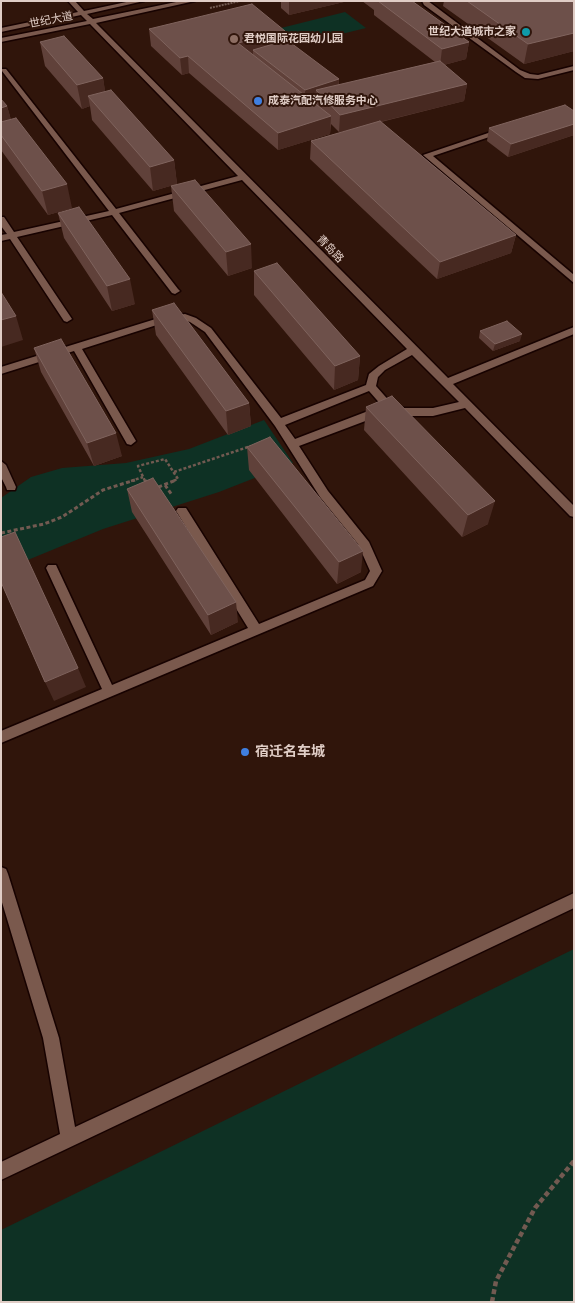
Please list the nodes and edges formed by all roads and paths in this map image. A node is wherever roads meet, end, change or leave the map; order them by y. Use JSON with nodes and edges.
{"nodes":[{"id":1,"x":71,"y":1,"type":"edge"},
{"id":2,"x":141,"y":1,"type":"edge"},
{"id":3,"x":192,"y":1,"type":"edge"},
{"id":4,"x":425,"y":1,"type":"edge"},
{"id":5,"x":83,"y":13,"type":"junction"},
{"id":6,"x":91,"y":22,"type":"junction"},
{"id":7,"x":1,"y":30,"type":"edge"},
{"id":8,"x":1,"y":40,"type":"edge"},
{"id":9,"x":574,"y":68,"type":"edge"},
{"id":10,"x":4,"y":70,"type":"dead end"},
{"id":11,"x":510,"y":128,"type":"edge"},
{"id":12,"x":244,"y":177,"type":"junction"},
{"id":13,"x":114,"y":212,"type":"junction"},
{"id":14,"x":1,"y":219,"type":"edge"},
{"id":15,"x":12,"y":236,"type":"junction"},
{"id":16,"x":1,"y":238,"type":"edge"},
{"id":17,"x":574,"y":280,"type":"edge"},
{"id":18,"x":175,"y":291,"type":"dead end"},
{"id":19,"x":67,"y":319,"type":"dead end"},
{"id":20,"x":574,"y":330,"type":"edge"},
{"id":21,"x":76,"y":347,"type":"junction"},
{"id":22,"x":413,"y":350,"type":"junction"},
{"id":23,"x":1,"y":371,"type":"edge"},
{"id":24,"x":446,"y":383,"type":"junction"},
{"id":25,"x":371,"y":387,"type":"junction"},
{"id":26,"x":467,"y":404,"type":"junction"},
{"id":27,"x":390,"y":407,"type":"junction"},
{"id":28,"x":279,"y":423,"type":"junction"},
{"id":29,"x":131,"y":441,"type":"dead end"},
{"id":30,"x":293,"y":444,"type":"junction"},
{"id":31,"x":254,"y":446,"type":"edge"},
{"id":32,"x":1,"y":465,"type":"edge"},
{"id":33,"x":174,"y":472,"type":"junction"},
{"id":34,"x":142,"y":478,"type":"junction"},
{"id":35,"x":11,"y":487,"type":"dead end"},
{"id":36,"x":182,"y":511,"type":"dead end"},
{"id":37,"x":574,"y":513,"type":"edge"},
{"id":38,"x":1,"y":534,"type":"edge"},
{"id":39,"x":52,"y":568,"type":"dead end"},
{"id":40,"x":256,"y":630,"type":"junction"},
{"id":41,"x":109,"y":691,"type":"junction"},
{"id":42,"x":1,"y":737,"type":"edge"},
{"id":43,"x":1,"y":874,"type":"edge"},
{"id":44,"x":574,"y":900,"type":"edge"},
{"id":45,"x":69,"y":1139,"type":"junction"},
{"id":46,"x":574,"y":1161,"type":"edge"},
{"id":47,"x":1,"y":1171,"type":"edge"},
{"id":48,"x":492,"y":1302,"type":"edge"}],
"edges":[{"from":1,"to":5,"type":"street","name":"青岛路"},
{"from":2,"to":5,"type":"street","name":"世纪大道"},
{"from":3,"to":6,"type":"street","name":"世纪大道"},
{"from":4,"to":9,"type":"street"},
{"from":5,"to":6,"type":"street","name":"青岛路"},
{"from":5,"to":7,"type":"street","name":"世纪大道"},
{"from":6,"to":8,"type":"street","name":"世纪大道"},
{"from":6,"to":12,"type":"street","name":"青岛路"},
{"from":10,"to":13,"type":"street"},
{"from":11,"to":17,"type":"street"},
{"from":12,"to":13,"type":"street"},
{"from":12,"to":22,"type":"street","name":"青岛路"},
{"from":13,"to":15,"type":"street"},
{"from":13,"to":18,"type":"street"},
{"from":14,"to":15,"type":"street"},
{"from":15,"to":16,"type":"street"},
{"from":15,"to":19,"type":"street"},
{"from":20,"to":24,"type":"street"},
{"from":21,"to":23,"type":"street"},
{"from":21,"to":28,"type":"street"},
{"from":21,"to":29,"type":"street"},
{"from":22,"to":24,"type":"street","name":"青岛路"},
{"from":22,"to":25,"type":"street"},
{"from":24,"to":26,"type":"street","name":"青岛路"},
{"from":25,"to":27,"type":"street"},
{"from":25,"to":28,"type":"street"},
{"from":26,"to":27,"type":"street"},
{"from":26,"to":37,"type":"street","name":"青岛路"},
{"from":27,"to":30,"type":"street"},
{"from":28,"to":30,"type":"street"},
{"from":30,"to":40,"type":"street"},
{"from":31,"to":33,"type":"path"},
{"from":32,"to":35,"type":"street"},
{"from":33,"to":34,"type":"path"},
{"from":33,"to":34,"type":"path"},
{"from":34,"to":38,"type":"path"},
{"from":36,"to":40,"type":"street"},
{"from":39,"to":41,"type":"street"},
{"from":40,"to":41,"type":"street"},
{"from":41,"to":42,"type":"street"},
{"from":43,"to":45,"type":"street"},
{"from":44,"to":45,"type":"street"},
{"from":45,"to":47,"type":"street"},
{"from":46,"to":48,"type":"path"}]}
